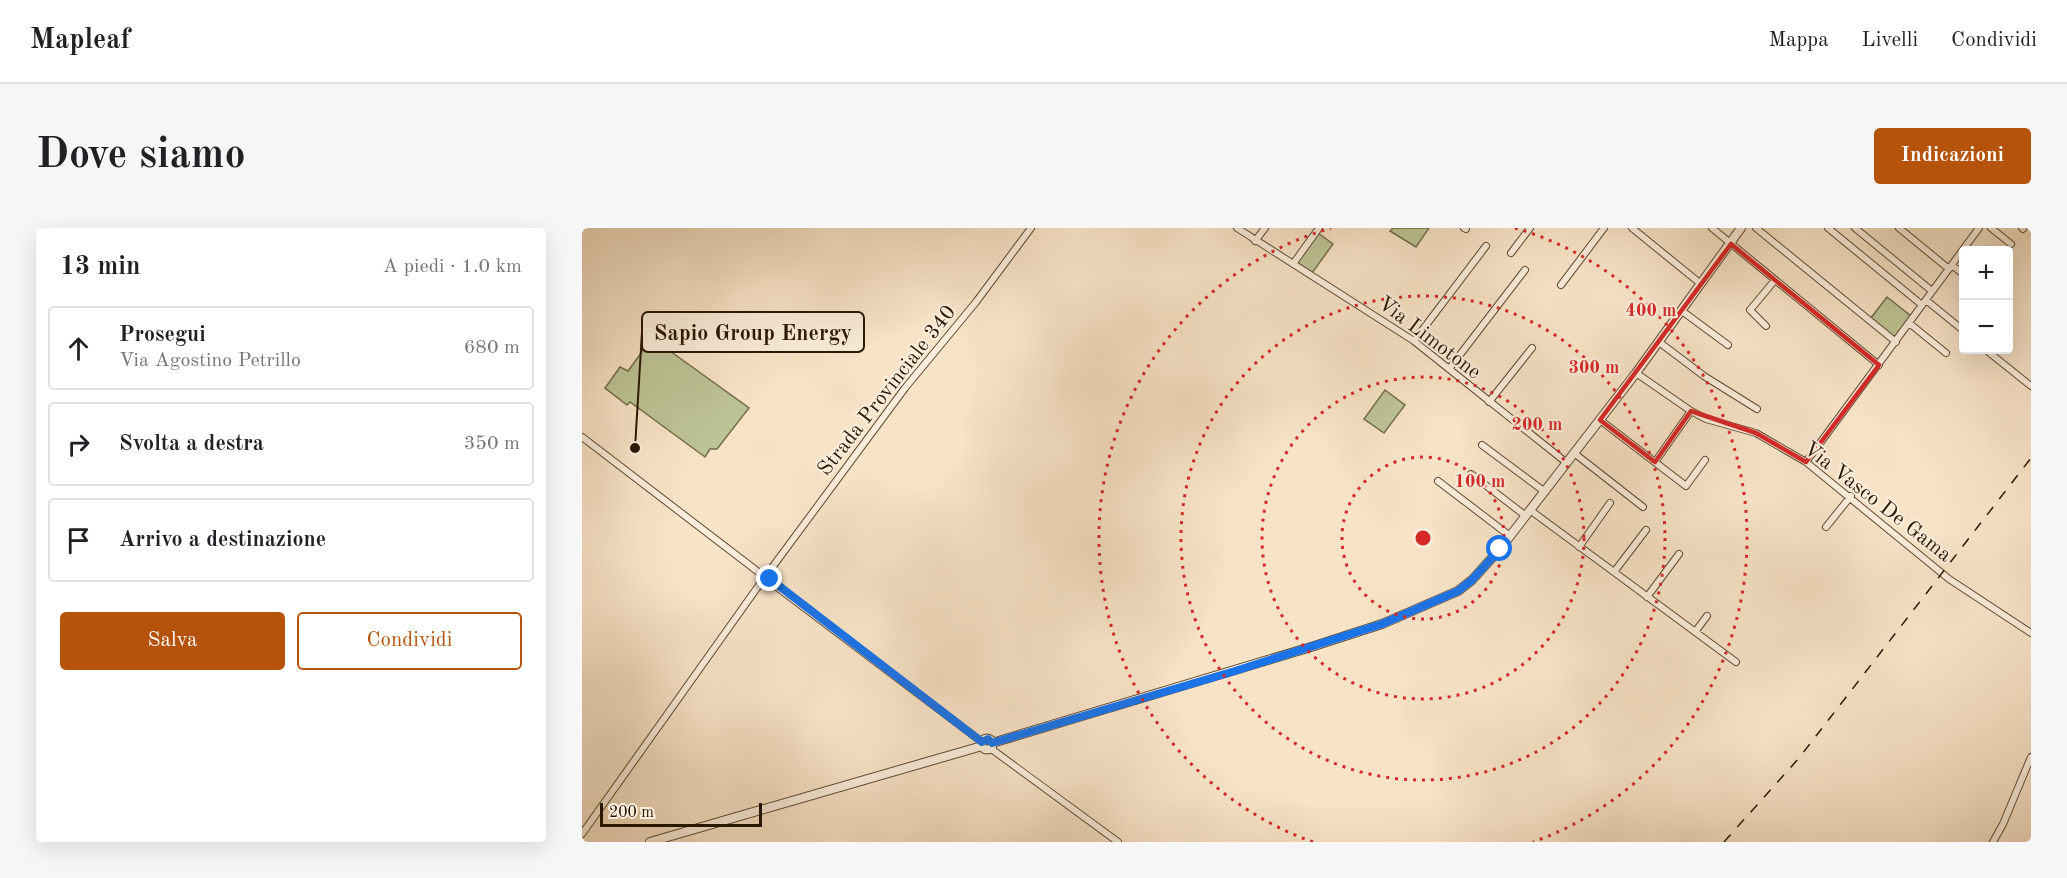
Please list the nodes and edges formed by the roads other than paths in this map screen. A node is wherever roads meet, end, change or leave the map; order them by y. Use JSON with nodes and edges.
{"nodes":[{"id":1,"x":1031,"y":228,"type":"edge"},
{"id":2,"x":1237,"y":228,"type":"edge"},
{"id":3,"x":1265,"y":228,"type":"edge"},
{"id":4,"x":1319,"y":228,"type":"edge"},
{"id":5,"x":1530,"y":228,"type":"edge"},
{"id":6,"x":1604,"y":228,"type":"edge"},
{"id":7,"x":1632,"y":228,"type":"edge"},
{"id":8,"x":1712,"y":228,"type":"edge"},
{"id":9,"x":1741,"y":228,"type":"edge"},
{"id":10,"x":1756,"y":228,"type":"edge"},
{"id":11,"x":1828,"y":228,"type":"edge"},
{"id":12,"x":1855,"y":228,"type":"edge"},
{"id":13,"x":1899,"y":228,"type":"edge"},
{"id":14,"x":1979,"y":228,"type":"edge"},
{"id":15,"x":1991,"y":228,"type":"edge"},
{"id":16,"x":1255,"y":241,"type":"junction"},
{"id":17,"x":1731,"y":244,"type":"junction"},
{"id":18,"x":2011,"y":244,"type":"dead end"},
{"id":19,"x":1486,"y":246,"type":"dead end"},
{"id":20,"x":1967,"y":246,"type":"edge"},
{"id":21,"x":1511,"y":253,"type":"dead end"},
{"id":22,"x":1959,"y":256,"type":"edge"},
{"id":23,"x":1293,"y":264,"type":"junction"},
{"id":24,"x":1950,"y":267,"type":"junction"},
{"id":25,"x":1525,"y":270,"type":"dead end"},
{"id":26,"x":1959,"y":272,"type":"edge"},
{"id":27,"x":1775,"y":280,"type":"junction"},
{"id":28,"x":1701,"y":284,"type":"junction"},
{"id":29,"x":1561,"y":285,"type":"dead end"},
{"id":30,"x":1932,"y":291,"type":"junction"},
{"id":31,"x":1924,"y":302,"type":"junction"},
{"id":32,"x":1682,"y":311,"type":"junction"},
{"id":33,"x":1909,"y":323,"type":"junction"},
{"id":34,"x":1767,"y":326,"type":"dead end"},
{"id":35,"x":1959,"y":327,"type":"edge"},
{"id":36,"x":1414,"y":341,"type":"junction"},
{"id":37,"x":1659,"y":342,"type":"junction"},
{"id":38,"x":1896,"y":342,"type":"junction"},
{"id":39,"x":1728,"y":345,"type":"dead end"},
{"id":40,"x":1532,"y":348,"type":"dead end"},
{"id":41,"x":1946,"y":353,"type":"dead end"},
{"id":42,"x":1991,"y":354,"type":"edge"},
{"id":43,"x":1879,"y":365,"type":"junction"},
{"id":44,"x":1449,"y":369,"type":"junction"},
{"id":45,"x":1636,"y":373,"type":"junction"},
{"id":46,"x":2031,"y":386,"type":"edge"},
{"id":47,"x":1489,"y":402,"type":"junction"},
{"id":48,"x":1757,"y":409,"type":"dead end"},
{"id":49,"x":1691,"y":411,"type":"junction"},
{"id":50,"x":1600,"y":420,"type":"junction"},
{"id":51,"x":582,"y":437,"type":"edge"},
{"id":52,"x":1482,"y":445,"type":"dead end"},
{"id":53,"x":1574,"y":453,"type":"junction"},
{"id":54,"x":1705,"y":460,"type":"dead end"},
{"id":55,"x":1654,"y":462,"type":"junction"},
{"id":56,"x":1806,"y":462,"type":"junction"},
{"id":57,"x":1566,"y":463,"type":"junction"},
{"id":58,"x":1471,"y":474,"type":"dead end"},
{"id":59,"x":1438,"y":481,"type":"dead end"},
{"id":60,"x":1545,"y":492,"type":"junction"},
{"id":61,"x":1851,"y":496,"type":"junction"},
{"id":62,"x":1610,"y":503,"type":"dead end"},
{"id":63,"x":1643,"y":507,"type":"dead end"},
{"id":64,"x":1528,"y":513,"type":"junction"},
{"id":65,"x":1826,"y":527,"type":"dead end"},
{"id":66,"x":1646,"y":530,"type":"dead end"},
{"id":67,"x":1510,"y":536,"type":"junction"},
{"id":68,"x":1579,"y":547,"type":"junction"},
{"id":69,"x":1678,"y":554,"type":"dead end"},
{"id":70,"x":1614,"y":572,"type":"junction"},
{"id":71,"x":765,"y":577,"type":"junction"},
{"id":72,"x":1647,"y":597,"type":"junction"},
{"id":73,"x":1707,"y":616,"type":"dead end"},
{"id":74,"x":1695,"y":632,"type":"junction"},
{"id":75,"x":2031,"y":633,"type":"edge"},
{"id":76,"x":1736,"y":662,"type":"dead end"},
{"id":77,"x":989,"y":744,"type":"junction"},
{"id":78,"x":2031,"y":757,"type":"edge"},
{"id":79,"x":582,"y":834,"type":"edge"},
{"id":80,"x":650,"y":842,"type":"edge"},
{"id":81,"x":1118,"y":842,"type":"edge"},
{"id":82,"x":1993,"y":842,"type":"edge"}],
"edges":[{"from":1,"to":71,"type":"street","name":"Strada Provinciale 340"},
{"from":2,"to":16,"type":"street","name":"Via Limotone"},
{"from":3,"to":16,"type":"street"},
{"from":4,"to":23,"type":"street"},
{"from":5,"to":21,"type":"street"},
{"from":6,"to":29,"type":"street"},
{"from":7,"to":28,"type":"street"},
{"from":8,"to":17,"type":"street"},
{"from":9,"to":17,"type":"street"},
{"from":10,"to":38,"type":"street"},
{"from":11,"to":31,"type":"street"},
{"from":12,"to":30,"type":"street"},
{"from":13,"to":24,"type":"street"},
{"from":14,"to":20,"type":"street"},
{"from":15,"to":18,"type":"street"},
{"from":16,"to":23,"type":"street","name":"Via Limotone"},
{"from":17,"to":27,"type":"street"},
{"from":17,"to":28,"type":"street"},
{"from":19,"to":36,"type":"street"},
{"from":22,"to":24,"type":"street"},
{"from":23,"to":36,"type":"street","name":"Via Limotone"},
{"from":24,"to":26,"type":"street"},
{"from":24,"to":30,"type":"street"},
{"from":25,"to":44,"type":"street"},
{"from":27,"to":34,"type":"street"},
{"from":27,"to":43,"type":"street"},
{"from":28,"to":32,"type":"street"},
{"from":30,"to":31,"type":"street"},
{"from":31,"to":33,"type":"street"},
{"from":31,"to":35,"type":"street"},
{"from":32,"to":37,"type":"street"},
{"from":32,"to":39,"type":"street"},
{"from":33,"to":38,"type":"street"},
{"from":33,"to":41,"type":"street"},
{"from":36,"to":44,"type":"street","name":"Via Limotone"},
{"from":37,"to":45,"type":"street"},
{"from":37,"to":48,"type":"street"},
{"from":38,"to":43,"type":"street"},
{"from":40,"to":47,"type":"street"},
{"from":42,"to":46,"type":"street"},
{"from":43,"to":56,"type":"street"},
{"from":44,"to":47,"type":"street","name":"Via Limotone"},
{"from":45,"to":49,"type":"street","name":"Via Vasco De Gama"},
{"from":45,"to":50,"type":"street"},
{"from":47,"to":57,"type":"street","name":"Via Limotone"},
{"from":49,"to":55,"type":"street"},
{"from":49,"to":56,"type":"street","name":"Via Vasco De Gama"},
{"from":50,"to":53,"type":"street"},
{"from":50,"to":55,"type":"street"},
{"from":51,"to":71,"type":"street"},
{"from":52,"to":60,"type":"street"},
{"from":53,"to":57,"type":"street"},
{"from":53,"to":63,"type":"street"},
{"from":54,"to":55,"type":"street"},
{"from":56,"to":61,"type":"street","name":"Via Vasco De Gama"},
{"from":57,"to":60,"type":"street"},
{"from":58,"to":64,"type":"street"},
{"from":59,"to":67,"type":"street"},
{"from":60,"to":64,"type":"street"},
{"from":61,"to":65,"type":"street"},
{"from":61,"to":75,"type":"street","name":"Via Vasco De Gama"},
{"from":62,"to":68,"type":"street"},
{"from":64,"to":67,"type":"street"},
{"from":64,"to":68,"type":"street"},
{"from":66,"to":70,"type":"street"},
{"from":67,"to":77,"type":"street"},
{"from":68,"to":70,"type":"street"},
{"from":69,"to":72,"type":"street"},
{"from":70,"to":72,"type":"street"},
{"from":71,"to":77,"type":"street"},
{"from":71,"to":79,"type":"street","name":"Strada Provinciale 340"},
{"from":72,"to":74,"type":"street"},
{"from":73,"to":74,"type":"street"},
{"from":74,"to":76,"type":"street"},
{"from":77,"to":80,"type":"street"},
{"from":77,"to":81,"type":"street"},
{"from":78,"to":82,"type":"street"}]}
